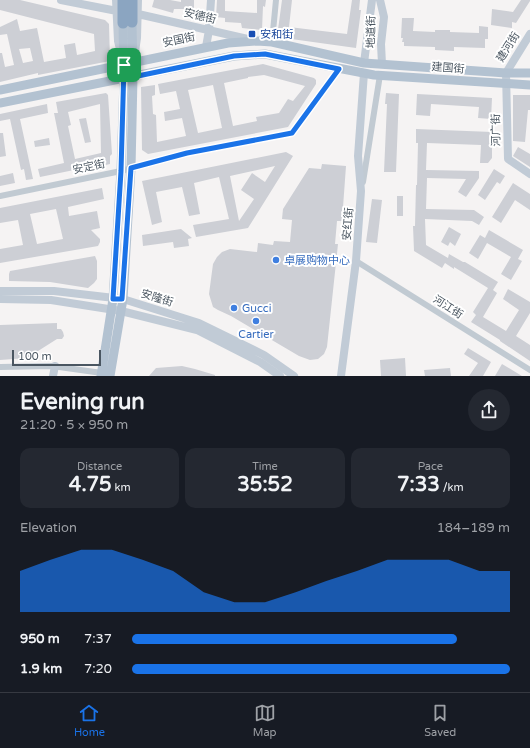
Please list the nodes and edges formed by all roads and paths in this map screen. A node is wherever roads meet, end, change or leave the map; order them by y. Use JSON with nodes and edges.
{"nodes":[{"id":1,"x":61,"y":0,"type":"edge"},
{"id":2,"x":116,"y":0,"type":"edge"},
{"id":3,"x":123,"y":0,"type":"edge"},
{"id":4,"x":132,"y":0,"type":"edge"},
{"id":5,"x":138,"y":0,"type":"edge"},
{"id":6,"x":211,"y":0,"type":"edge"},
{"id":7,"x":276,"y":0,"type":"edge"},
{"id":8,"x":372,"y":0,"type":"edge"},
{"id":9,"x":380,"y":0,"type":"edge"},
{"id":10,"x":117,"y":11,"type":"junction"},
{"id":11,"x":131,"y":20,"type":"junction"},
{"id":12,"x":209,"y":30,"type":"junction"},
{"id":13,"x":530,"y":34,"type":"edge"},
{"id":14,"x":257,"y":41,"type":"junction"},
{"id":15,"x":272,"y":42,"type":"junction"},
{"id":16,"x":206,"y":47,"type":"junction"},
{"id":17,"x":129,"y":63,"type":"junction"},
{"id":18,"x":364,"y":63,"type":"junction"},
{"id":19,"x":382,"y":64,"type":"junction"},
{"id":20,"x":339,"y":69,"type":"junction"},
{"id":21,"x":364,"y":73,"type":"junction"},
{"id":22,"x":506,"y":73,"type":"junction"},
{"id":23,"x":530,"y":73,"type":"edge"},
{"id":24,"x":380,"y":75,"type":"junction"},
{"id":25,"x":129,"y":78,"type":"junction"},
{"id":26,"x":506,"y":84,"type":"junction"},
{"id":27,"x":530,"y":85,"type":"edge"},
{"id":28,"x":0,"y":90,"type":"edge"},
{"id":29,"x":0,"y":103,"type":"edge"},
{"id":30,"x":131,"y":168,"type":"junction"},
{"id":31,"x":121,"y":171,"type":"junction"},
{"id":32,"x":530,"y":174,"type":"edge"},
{"id":33,"x":361,"y":191,"type":"junction"},
{"id":34,"x":0,"y":196,"type":"edge"},
{"id":35,"x":356,"y":261,"type":"junction"},
{"id":36,"x":0,"y":291,"type":"edge"},
{"id":37,"x":0,"y":299,"type":"edge"},
{"id":38,"x":113,"y":299,"type":"junction"},
{"id":39,"x":122,"y":299,"type":"junction"},
{"id":40,"x":112,"y":310,"type":"junction"},
{"id":41,"x":121,"y":311,"type":"junction"},
{"id":42,"x":55,"y":366,"type":"junction"},
{"id":43,"x":0,"y":367,"type":"edge"},
{"id":44,"x":530,"y":370,"type":"edge"},
{"id":45,"x":104,"y":375,"type":"edge"},
{"id":46,"x":53,"y":376,"type":"edge"},
{"id":47,"x":280,"y":376,"type":"edge"},
{"id":48,"x":294,"y":376,"type":"edge"},
{"id":49,"x":341,"y":376,"type":"edge"}],
"edges":[{"from":1,"to":10,"type":"main road"},
{"from":2,"to":10,"type":"main road"},
{"from":3,"to":11,"type":"highway"},
{"from":4,"to":11,"type":"highway"},
{"from":5,"to":11,"type":"main road"},
{"from":6,"to":12,"type":"main road"},
{"from":7,"to":15,"type":"street"},
{"from":8,"to":18,"type":"main road"},
{"from":9,"to":19,"type":"main road","name":"地道街"},
{"from":10,"to":17,"type":"main road"},
{"from":11,"to":12,"type":"main road","name":"安德街"},
{"from":11,"to":17,"type":"main road"},
{"from":11,"to":17,"type":"main road"},
{"from":12,"to":14,"type":"main road","name":"安德街"},
{"from":12,"to":16,"type":"main road"},
{"from":13,"to":22,"type":"main road","name":"建河街"},
{"from":14,"to":15,"type":"main road","name":"安国街"},
{"from":14,"to":16,"type":"main road","name":"安国街"},
{"from":15,"to":18,"type":"main road","name":"安国街"},
{"from":16,"to":17,"type":"main road","name":"安国街"},
{"from":17,"to":25,"type":"main road"},
{"from":17,"to":28,"type":"main road","name":"安国街"},
{"from":18,"to":19,"type":"main road","name":"建国街"},
{"from":19,"to":22,"type":"main road","name":"建国街"},
{"from":20,"to":21,"type":"main road"},
{"from":20,"to":25,"type":"main road"},
{"from":20,"to":30,"type":"street","name":"安定街"},
{"from":21,"to":24,"type":"main road","name":"建国街"},
{"from":21,"to":33,"type":"main road","name":"安红街"},
{"from":22,"to":23,"type":"main road","name":"建国街"},
{"from":22,"to":26,"type":"main road","name":"河广街"},
{"from":24,"to":26,"type":"main road","name":"建国街"},
{"from":24,"to":33,"type":"street"},
{"from":25,"to":29,"type":"main road"},
{"from":25,"to":30,"type":"main road"},
{"from":25,"to":31,"type":"main road"},
{"from":26,"to":27,"type":"main road","name":"建国街"},
{"from":26,"to":32,"type":"main road","name":"河广街"},
{"from":30,"to":31,"type":"street","name":"安定街"},
{"from":30,"to":39,"type":"main road"},
{"from":31,"to":34,"type":"street","name":"安定街"},
{"from":31,"to":38,"type":"main road"},
{"from":33,"to":35,"type":"main road","name":"安红街"},
{"from":35,"to":44,"type":"street","name":"河江街"},
{"from":35,"to":49,"type":"main road","name":"安红街"},
{"from":36,"to":38,"type":"main road","name":"安隆街"},
{"from":37,"to":40,"type":"main road","name":"安隆街"},
{"from":38,"to":39,"type":"main road","name":"安隆街"},
{"from":38,"to":40,"type":"main road"},
{"from":39,"to":41,"type":"main road"},
{"from":39,"to":48,"type":"main road","name":"安隆街"},
{"from":40,"to":41,"type":"main road","name":"安隆街"},
{"from":40,"to":45,"type":"main road"},
{"from":41,"to":45,"type":"main road"},
{"from":41,"to":47,"type":"main road","name":"安隆街"},
{"from":42,"to":43,"type":"street"},
{"from":42,"to":45,"type":"street"},
{"from":42,"to":46,"type":"main road"}]}
